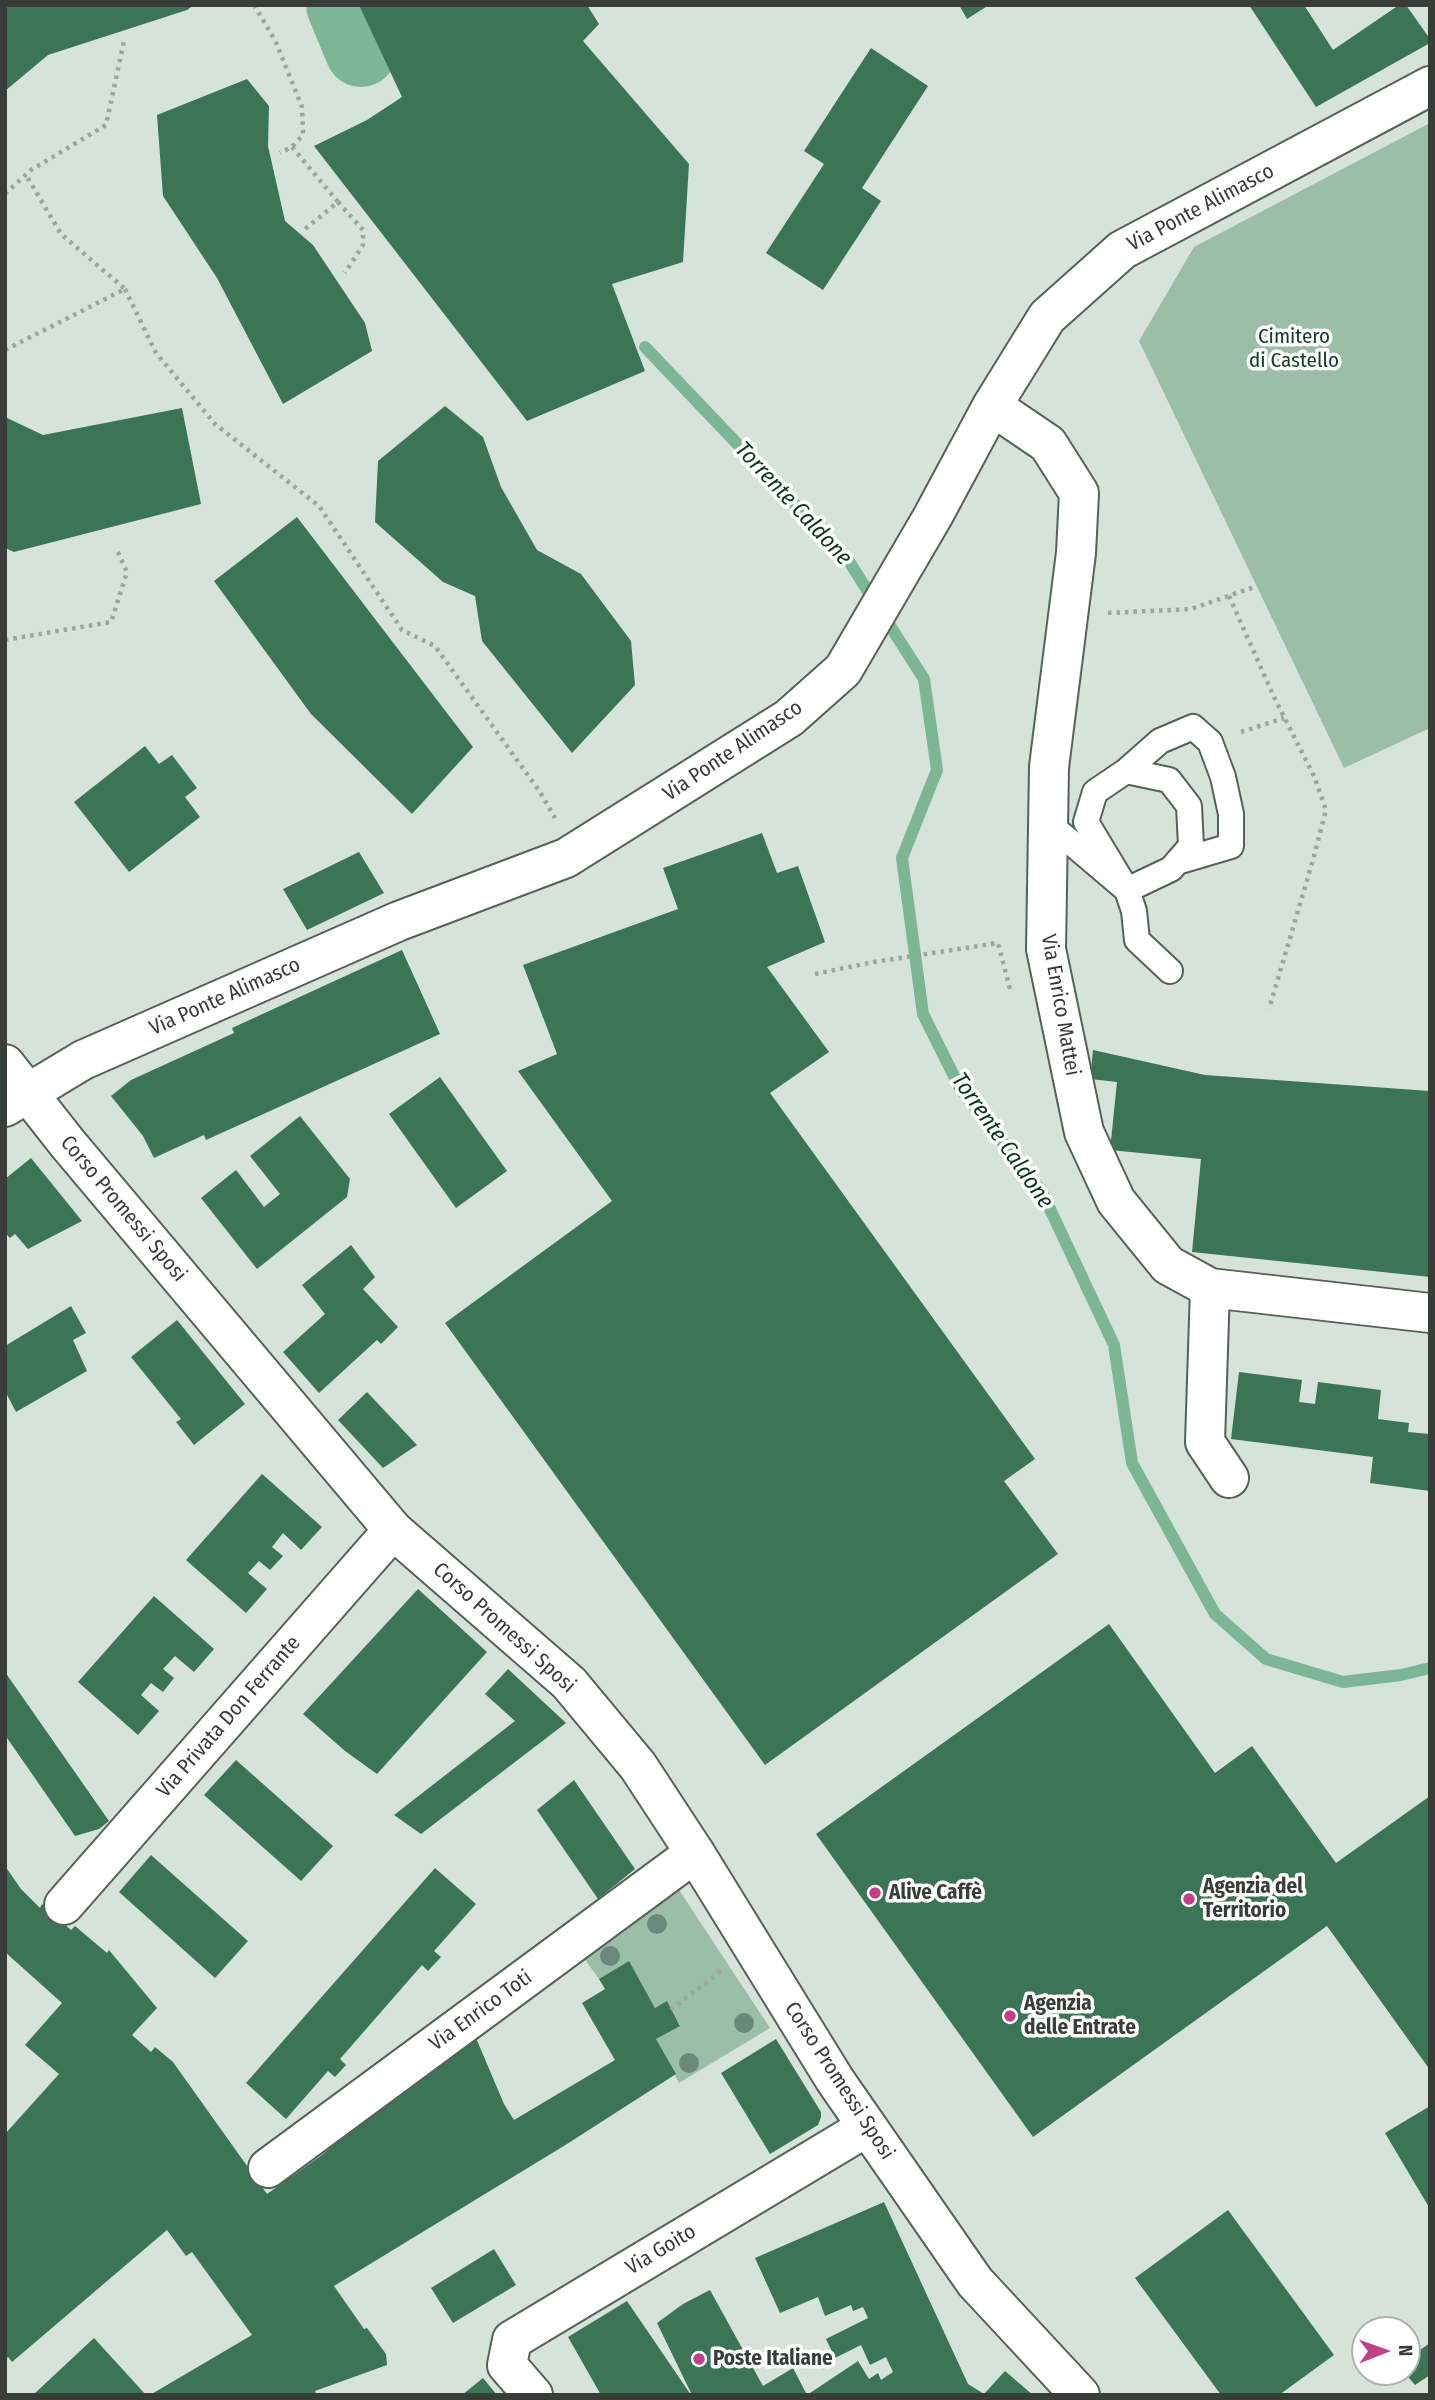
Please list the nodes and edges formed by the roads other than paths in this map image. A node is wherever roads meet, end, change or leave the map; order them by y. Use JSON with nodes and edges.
{"nodes":[{"id":1,"x":1430,"y":86,"type":"edge"},
{"id":2,"x":992,"y":406,"type":"junction"},
{"id":3,"x":1126,"y":771,"type":"junction"},
{"id":4,"x":1048,"y":823,"type":"junction"},
{"id":5,"x":1177,"y":862,"type":"junction"},
{"id":6,"x":1127,"y":890,"type":"junction"},
{"id":7,"x":1170,"y":971,"type":"dead end"},
{"id":8,"x":13,"y":1088,"type":"edge"},
{"id":9,"x":1210,"y":1288,"type":"junction"},
{"id":10,"x":1430,"y":1312,"type":"edge"},
{"id":11,"x":1229,"y":1478,"type":"dead end"},
{"id":12,"x":393,"y":1530,"type":"junction"},
{"id":13,"x":695,"y":1853,"type":"junction"},
{"id":14,"x":64,"y":1905,"type":"dead end"},
{"id":15,"x":867,"y":2127,"type":"junction"},
{"id":16,"x":268,"y":2168,"type":"dead end"},
{"id":17,"x":533,"y":2395,"type":"edge"},
{"id":18,"x":1080,"y":2395,"type":"edge"}],
"edges":[{"from":1,"to":2,"type":"street","name":"Via Ponte Alimasco"},
{"from":2,"to":4,"type":"street","name":"Via Enrico Mattei"},
{"from":2,"to":8,"type":"street","name":"Via Ponte Alimasco"},
{"from":3,"to":5,"type":"lane"},
{"from":3,"to":5,"type":"lane"},
{"from":3,"to":6,"type":"lane"},
{"from":4,"to":6,"type":"lane"},
{"from":4,"to":9,"type":"street","name":"Via Enrico Mattei"},
{"from":5,"to":6,"type":"lane"},
{"from":6,"to":7,"type":"lane"},
{"from":8,"to":12,"type":"street","name":"Corso Promessi Sposi"},
{"from":9,"to":10,"type":"street","name":"Via Enrico Mattei"},
{"from":9,"to":11,"type":"street"},
{"from":12,"to":13,"type":"street","name":"Corso Promessi Sposi"},
{"from":12,"to":14,"type":"street","name":"Via Privata Don Ferrante"},
{"from":13,"to":15,"type":"street","name":"Corso Promessi Sposi"},
{"from":13,"to":16,"type":"street","name":"Via Enrico Toti"},
{"from":15,"to":17,"type":"street","name":"Via Goito"},
{"from":15,"to":18,"type":"street","name":"Corso Promessi Sposi"}]}
